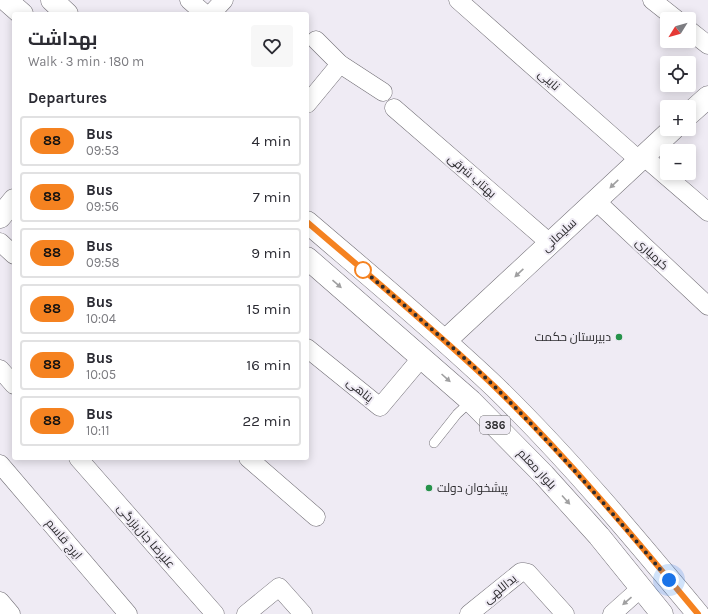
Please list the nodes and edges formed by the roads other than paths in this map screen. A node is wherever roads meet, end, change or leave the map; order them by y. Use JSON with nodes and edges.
{"nodes":[{"id":1,"x":6,"y":0,"type":"edge"},
{"id":2,"x":52,"y":0,"type":"edge"},
{"id":3,"x":189,"y":0,"type":"edge"},
{"id":4,"x":224,"y":0,"type":"edge"},
{"id":5,"x":458,"y":0,"type":"edge"},
{"id":6,"x":652,"y":0,"type":"edge"},
{"id":7,"x":20,"y":12,"type":"edge"},
{"id":8,"x":65,"y":12,"type":"edge"},
{"id":9,"x":203,"y":12,"type":"edge"},
{"id":10,"x":214,"y":12,"type":"edge"},
{"id":11,"x":667,"y":12,"type":"edge"},
{"id":12,"x":696,"y":36,"type":"edge"},
{"id":13,"x":316,"y":40,"type":"dead end"},
{"id":14,"x":708,"y":45,"type":"edge"},
{"id":15,"x":340,"y":64,"type":"junction"},
{"id":16,"x":382,"y":92,"type":"dead end"},
{"id":17,"x":708,"y":97,"type":"edge"},
{"id":18,"x":309,"y":102,"type":"edge"},
{"id":19,"x":394,"y":108,"type":"dead end"},
{"id":20,"x":696,"y":108,"type":"edge"},
{"id":21,"x":665,"y":136,"type":"edge"},
{"id":22,"x":641,"y":158,"type":"junction"},
{"id":23,"x":596,"y":201,"type":"junction"},
{"id":24,"x":12,"y":202,"type":"edge"},
{"id":25,"x":708,"y":212,"type":"edge"},
{"id":26,"x":0,"y":217,"type":"edge"},
{"id":27,"x":309,"y":224,"type":"edge"},
{"id":28,"x":0,"y":242,"type":"edge"},
{"id":29,"x":551,"y":244,"type":"junction"},
{"id":30,"x":12,"y":253,"type":"edge"},
{"id":31,"x":309,"y":260,"type":"edge"},
{"id":32,"x":708,"y":306,"type":"edge"},
{"id":33,"x":446,"y":341,"type":"junction"},
{"id":34,"x":309,"y":350,"type":"edge"},
{"id":35,"x":422,"y":357,"type":"junction"},
{"id":36,"x":0,"y":369,"type":"edge"},
{"id":37,"x":12,"y":383,"type":"edge"},
{"id":38,"x":471,"y":400,"type":"junction"},
{"id":39,"x":434,"y":444,"type":"dead end"},
{"id":40,"x":80,"y":460,"type":"edge"},
{"id":41,"x":250,"y":460,"type":"edge"},
{"id":42,"x":0,"y":464,"type":"edge"},
{"id":43,"x":316,"y":517,"type":"dead end"},
{"id":44,"x":641,"y":588,"type":"junction"},
{"id":45,"x":0,"y":601,"type":"edge"},
{"id":46,"x":11,"y":614,"type":"edge"},
{"id":47,"x":128,"y":614,"type":"edge"},
{"id":48,"x":215,"y":614,"type":"edge"},
{"id":49,"x":246,"y":614,"type":"edge"},
{"id":50,"x":303,"y":614,"type":"edge"},
{"id":51,"x":468,"y":614,"type":"edge"},
{"id":52,"x":565,"y":614,"type":"edge"},
{"id":53,"x":612,"y":614,"type":"edge"},
{"id":54,"x":662,"y":614,"type":"edge"},
{"id":55,"x":698,"y":614,"type":"edge"}],
"edges":[{"from":1,"to":7,"type":"main road"},
{"from":2,"to":8,"type":"main road"},
{"from":3,"to":9,"type":"street"},
{"from":4,"to":10,"type":"street"},
{"from":5,"to":22,"type":"street","name":"نایبی"},
{"from":6,"to":11,"type":"street"},
{"from":12,"to":14,"type":"street"},
{"from":13,"to":15,"type":"street"},
{"from":15,"to":16,"type":"street"},
{"from":15,"to":18,"type":"street"},
{"from":17,"to":20,"type":"main road"},
{"from":19,"to":29,"type":"street","name":"بهتاب شرقی"},
{"from":21,"to":22,"type":"main road","name":"سلیمانی"},
{"from":22,"to":23,"type":"main road","name":"سلیمانی","one_way":true},
{"from":22,"to":25,"type":"street","name":"نایبی"},
{"from":23,"to":29,"type":"main road","name":"سلیمانی"},
{"from":23,"to":32,"type":"street","name":"کرمیاری"},
{"from":24,"to":26,"type":"main road"},
{"from":27,"to":33,"type":"main road","number":"386"},
{"from":28,"to":30,"type":"street"},
{"from":29,"to":33,"type":"main road","name":"سلیمانی","one_way":true},
{"from":31,"to":35,"type":"main road","name":"بلوار معلم","number":"386","one_way":true},
{"from":33,"to":55,"type":"main road","number":"386"},
{"from":34,"to":35,"type":"street","name":"پناهی"},
{"from":35,"to":38,"type":"main road","name":"بلوار معلم","number":"386","one_way":true},
{"from":36,"to":37,"type":"street"},
{"from":38,"to":39,"type":"lane"},
{"from":38,"to":44,"type":"main road","name":"بلوار معلم","number":"386","one_way":true},
{"from":40,"to":48,"type":"street","name":"علیرضا جان‌بزرگی"},
{"from":41,"to":43,"type":"street"},
{"from":42,"to":47,"type":"street","name":"ایرج قاسم"},
{"from":44,"to":53,"type":"street","one_way":true},
{"from":44,"to":54,"type":"main road","name":"بلوار معلم","number":"386"},
{"from":45,"to":46,"type":"street"},
{"from":49,"to":50,"type":"street"},
{"from":51,"to":52,"type":"street","name":"یداللهی"}]}
